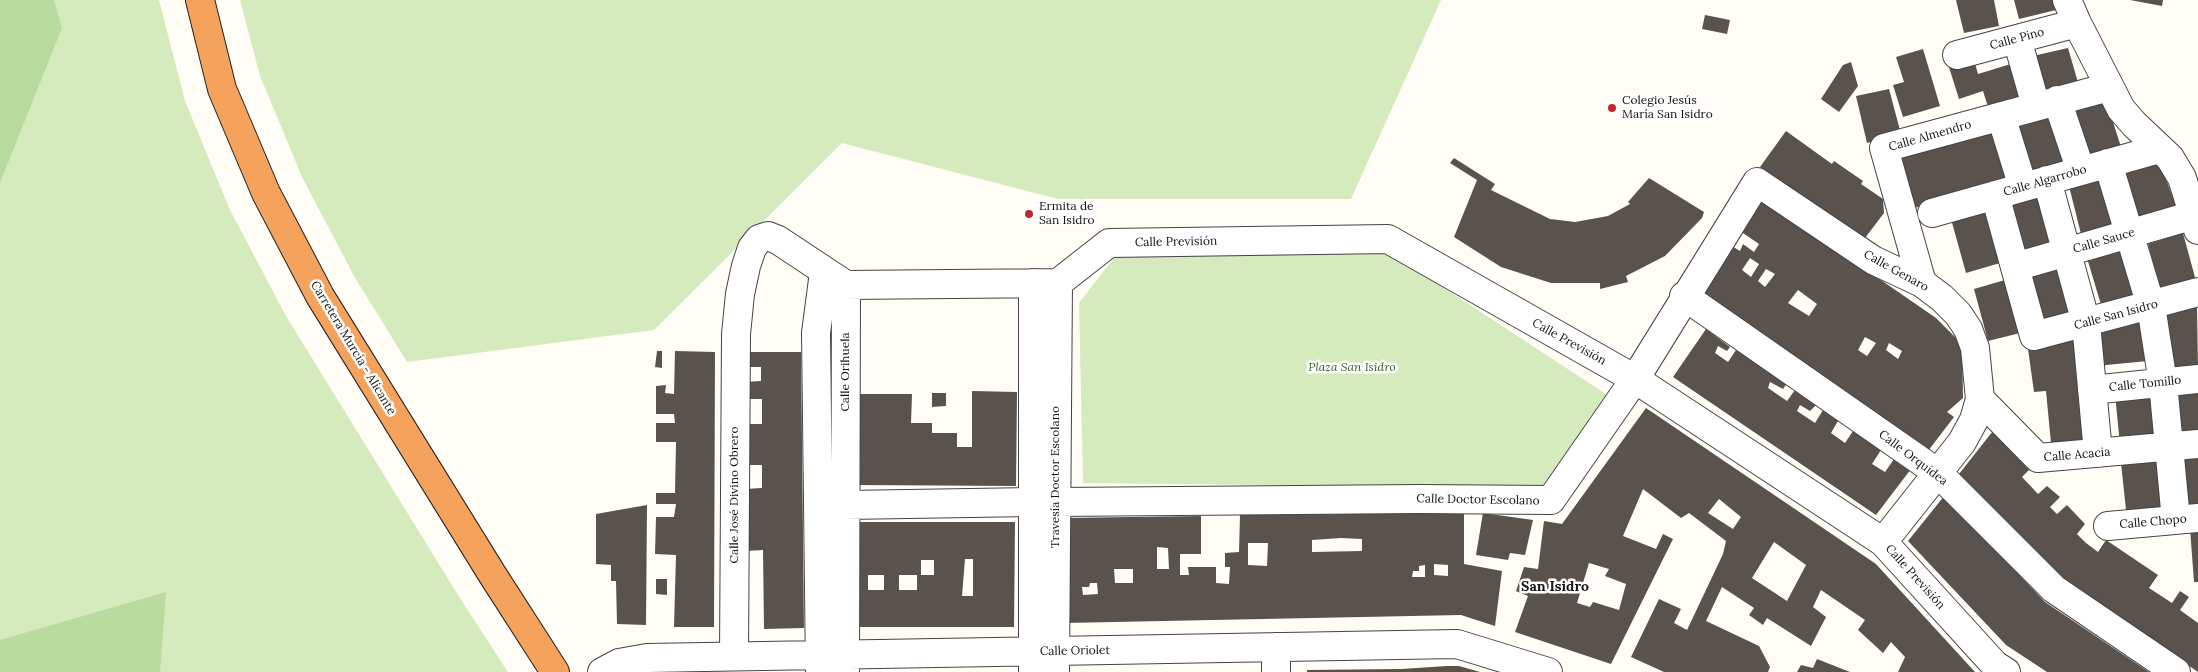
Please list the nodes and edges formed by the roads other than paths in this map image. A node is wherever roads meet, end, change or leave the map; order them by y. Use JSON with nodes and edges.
{"nodes":[{"id":1,"x":200,"y":0,"type":"edge"},
{"id":2,"x":2072,"y":11,"type":"edge"},
{"id":3,"x":2017,"y":39,"type":"junction"},
{"id":4,"x":1957,"y":55,"type":"dead end"},
{"id":5,"x":2109,"y":87,"type":"junction"},
{"id":6,"x":2047,"y":103,"type":"junction"},
{"id":7,"x":2000,"y":116,"type":"junction"},
{"id":8,"x":2159,"y":149,"type":"junction"},
{"id":9,"x":2108,"y":163,"type":"junction"},
{"id":10,"x":2081,"y":171,"type":"junction"},
{"id":11,"x":1757,"y":182,"type":"joint"},
{"id":12,"x":2035,"y":184,"type":"junction"},
{"id":13,"x":1995,"y":195,"type":"junction"},
{"id":14,"x":1932,"y":213,"type":"dead end"},
{"id":15,"x":2196,"y":223,"type":"edge"},
{"id":16,"x":2129,"y":234,"type":"junction"},
{"id":17,"x":2066,"y":252,"type":"junction"},
{"id":18,"x":2015,"y":267,"type":"junction"},
{"id":19,"x":835,"y":278,"type":"junction"},
{"id":20,"x":1046,"y":283,"type":"junction"},
{"id":21,"x":1922,"y":283,"type":"junction"},
{"id":22,"x":2198,"y":292,"type":"edge"},
{"id":23,"x":1684,"y":296,"type":"junction"},
{"id":24,"x":2151,"y":306,"type":"junction"},
{"id":25,"x":2086,"y":323,"type":"junction"},
{"id":26,"x":1635,"y":379,"type":"junction"},
{"id":27,"x":2198,"y":379,"type":"edge"},
{"id":28,"x":2163,"y":382,"type":"junction"},
{"id":29,"x":2092,"y":390,"type":"junction"},
{"id":30,"x":1980,"y":399,"type":"junction"},
{"id":31,"x":2198,"y":444,"type":"edge"},
{"id":32,"x":2169,"y":447,"type":"junction"},
{"id":33,"x":2098,"y":453,"type":"junction"},
{"id":34,"x":1938,"y":473,"type":"junction"},
{"id":35,"x":1044,"y":502,"type":"junction"},
{"id":36,"x":845,"y":504,"type":"junction"},
{"id":37,"x":2187,"y":519,"type":"edge"},
{"id":38,"x":2108,"y":526,"type":"dead end"},
{"id":39,"x":1883,"y":542,"type":"junction"},
{"id":40,"x":734,"y":656,"type":"junction"},
{"id":41,"x":1276,"y":660,"type":"edge"},
{"id":42,"x":1044,"y":662,"type":"edge"},
{"id":43,"x":832,"y":663,"type":"edge"},
{"id":44,"x":555,"y":672,"type":"edge"},
{"id":45,"x":602,"y":672,"type":"edge"},
{"id":46,"x":1548,"y":672,"type":"edge"},
{"id":47,"x":2006,"y":672,"type":"edge"},
{"id":48,"x":2176,"y":672,"type":"edge"}],
"edges":[{"from":1,"to":44,"type":"highway","name":"Carretera Murcia - Alicante"},
{"from":2,"to":3,"type":"street","name":"Calle Pino"},
{"from":2,"to":5,"type":"street"},
{"from":3,"to":4,"type":"street","name":"Calle Pino"},
{"from":3,"to":6,"type":"street"},
{"from":5,"to":6,"type":"street","name":"Calle Almendro"},
{"from":5,"to":8,"type":"street"},
{"from":6,"to":7,"type":"street","name":"Calle Almendro"},
{"from":6,"to":10,"type":"street"},
{"from":7,"to":12,"type":"street"},
{"from":7,"to":21,"type":"street","name":"Calle Almendro"},
{"from":8,"to":9,"type":"street","name":"Calle Algarrobo"},
{"from":8,"to":15,"type":"street"},
{"from":9,"to":10,"type":"street","name":"Calle Algarrobo"},
{"from":9,"to":16,"type":"street"},
{"from":10,"to":12,"type":"street","name":"Calle Algarrobo"},
{"from":11,"to":21,"type":"street","name":"Calle Genaro"},
{"from":11,"to":23,"type":"street","name":"Calle Doctor Escolano"},
{"from":12,"to":13,"type":"street","name":"Calle Algarrobo"},
{"from":12,"to":17,"type":"street"},
{"from":13,"to":14,"type":"street","name":"Calle Algarrobo"},
{"from":13,"to":18,"type":"street"},
{"from":15,"to":16,"type":"street","name":"Calle Sauce"},
{"from":16,"to":17,"type":"street","name":"Calle Sauce"},
{"from":16,"to":24,"type":"street"},
{"from":17,"to":18,"type":"street","name":"Calle Sauce"},
{"from":17,"to":25,"type":"street"},
{"from":18,"to":25,"type":"street","name":"Calle San Isidro"},
{"from":19,"to":20,"type":"street"},
{"from":19,"to":36,"type":"street","name":"Calle Orihuela"},
{"from":19,"to":40,"type":"street","name":"Calle José Divino Obrero"},
{"from":19,"to":43,"type":"street"},
{"from":20,"to":26,"type":"street","name":"Calle Previsión"},
{"from":20,"to":35,"type":"street","name":"Travesía Doctor Escolano"},
{"from":21,"to":30,"type":"street","name":"Calle Genaro"},
{"from":22,"to":24,"type":"street","name":"Calle San Isidro"},
{"from":23,"to":26,"type":"street","name":"Calle Doctor Escolano"},
{"from":23,"to":34,"type":"street","name":"Calle Orquídea"},
{"from":24,"to":25,"type":"street","name":"Calle San Isidro"},
{"from":24,"to":28,"type":"street"},
{"from":25,"to":29,"type":"street"},
{"from":26,"to":35,"type":"street","name":"Calle Doctor Escolano"},
{"from":26,"to":39,"type":"street","name":"Calle Previsión"},
{"from":27,"to":28,"type":"street","name":"Calle Tomillo"},
{"from":28,"to":29,"type":"street","name":"Calle Tomillo"},
{"from":28,"to":32,"type":"street"},
{"from":29,"to":33,"type":"street"},
{"from":30,"to":33,"type":"street","name":"Calle Acacia"},
{"from":30,"to":34,"type":"street"},
{"from":31,"to":32,"type":"street","name":"Calle Acacia"},
{"from":32,"to":33,"type":"street","name":"Calle Acacia"},
{"from":32,"to":37,"type":"street"},
{"from":34,"to":39,"type":"street"},
{"from":34,"to":48,"type":"street","name":"Calle Orquídea"},
{"from":35,"to":36,"type":"street"},
{"from":35,"to":42,"type":"street","name":"Travesía Doctor Escolano"},
{"from":36,"to":43,"type":"street","name":"Calle Orihuela"},
{"from":37,"to":38,"type":"street","name":"Calle Chopo"},
{"from":39,"to":47,"type":"street","name":"Calle Previsión"},
{"from":40,"to":43,"type":"street","name":"Calle Oriolet"},
{"from":40,"to":45,"type":"street","name":"Calle Oriolet"},
{"from":41,"to":42,"type":"street","name":"Calle Oriolet"},
{"from":41,"to":46,"type":"street","name":"Calle Oriolet"},
{"from":42,"to":43,"type":"street","name":"Calle Oriolet"}]}
